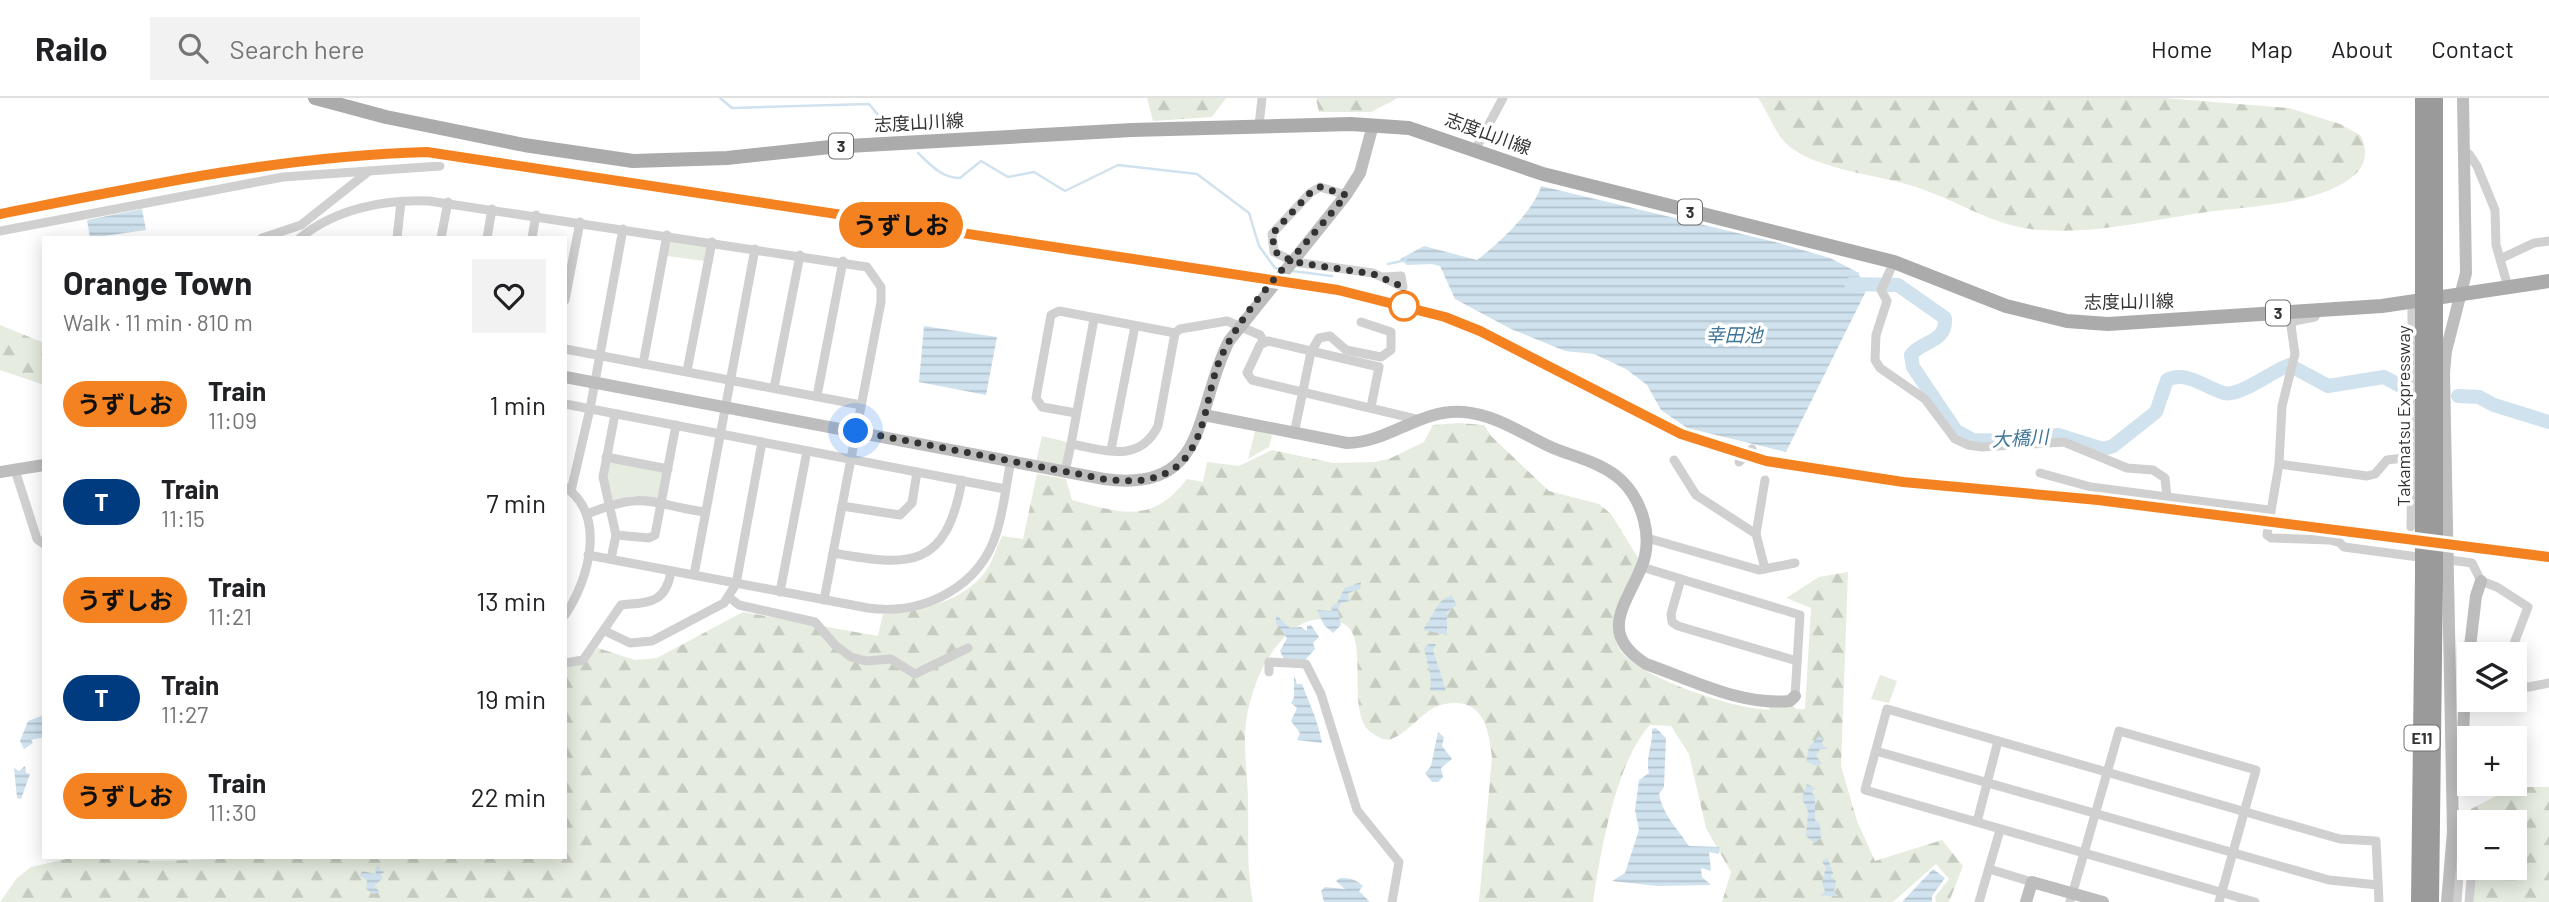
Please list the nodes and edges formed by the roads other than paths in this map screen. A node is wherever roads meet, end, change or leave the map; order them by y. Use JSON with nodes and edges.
{"nodes":[{"id":1,"x":315,"y":98,"type":"edge"},
{"id":2,"x":1262,"y":98,"type":"edge"},
{"id":3,"x":1503,"y":98,"type":"edge"},
{"id":4,"x":2423,"y":98,"type":"edge"},
{"id":5,"x":2435,"y":98,"type":"edge"},
{"id":6,"x":2463,"y":98,"type":"edge"},
{"id":7,"x":1373,"y":125,"type":"junction"},
{"id":8,"x":1259,"y":126,"type":"junction"},
{"id":9,"x":1475,"y":150,"type":"junction"},
{"id":10,"x":2464,"y":154,"type":"junction"},
{"id":11,"x":440,"y":166,"type":"dead end"},
{"id":12,"x":369,"y":171,"type":"junction"},
{"id":13,"x":1346,"y":195,"type":"junction"},
{"id":14,"x":401,"y":202,"type":"junction"},
{"id":15,"x":448,"y":202,"type":"junction"},
{"id":16,"x":492,"y":209,"type":"junction"},
{"id":17,"x":536,"y":215,"type":"junction"},
{"id":18,"x":580,"y":222,"type":"junction"},
{"id":19,"x":624,"y":229,"type":"junction"},
{"id":20,"x":0,"y":231,"type":"edge"},
{"id":21,"x":667,"y":235,"type":"junction"},
{"id":22,"x":268,"y":236,"type":"edge"},
{"id":23,"x":303,"y":236,"type":"edge"},
{"id":24,"x":397,"y":236,"type":"edge"},
{"id":25,"x":442,"y":236,"type":"edge"},
{"id":26,"x":487,"y":236,"type":"edge"},
{"id":27,"x":532,"y":236,"type":"edge"},
{"id":28,"x":2549,"y":241,"type":"edge"},
{"id":29,"x":712,"y":242,"type":"junction"},
{"id":30,"x":755,"y":249,"type":"junction"},
{"id":31,"x":800,"y":255,"type":"junction"},
{"id":32,"x":2502,"y":258,"type":"junction"},
{"id":33,"x":843,"y":261,"type":"junction"},
{"id":34,"x":1894,"y":262,"type":"junction"},
{"id":35,"x":2428,"y":269,"type":"junction"},
{"id":36,"x":1383,"y":277,"type":"dead end"},
{"id":37,"x":2549,"y":281,"type":"edge"},
{"id":38,"x":2508,"y":287,"type":"junction"},
{"id":39,"x":567,"y":290,"type":"edge"},
{"id":40,"x":2462,"y":296,"type":"junction"},
{"id":41,"x":2412,"y":303,"type":"junction"},
{"id":42,"x":2317,"y":310,"type":"junction"},
{"id":43,"x":1094,"y":319,"type":"junction"},
{"id":44,"x":1361,"y":322,"type":"dead end"},
{"id":45,"x":1135,"y":326,"type":"junction"},
{"id":46,"x":1175,"y":333,"type":"junction"},
{"id":47,"x":1264,"y":342,"type":"junction"},
{"id":48,"x":567,"y":349,"type":"edge"},
{"id":49,"x":1311,"y":352,"type":"junction"},
{"id":50,"x":600,"y":355,"type":"junction"},
{"id":51,"x":643,"y":363,"type":"junction"},
{"id":52,"x":687,"y":371,"type":"junction"},
{"id":53,"x":567,"y":377,"type":"edge"},
{"id":54,"x":730,"y":380,"type":"junction"},
{"id":55,"x":595,"y":383,"type":"junction"},
{"id":56,"x":774,"y":388,"type":"junction"},
{"id":57,"x":1302,"y":392,"type":"junction"},
{"id":58,"x":817,"y":396,"type":"junction"},
{"id":59,"x":567,"y":404,"type":"edge"},
{"id":60,"x":861,"y":405,"type":"junction"},
{"id":61,"x":1371,"y":407,"type":"junction"},
{"id":62,"x":725,"y":408,"type":"junction"},
{"id":63,"x":590,"y":409,"type":"junction"},
{"id":64,"x":1076,"y":413,"type":"junction"},
{"id":65,"x":615,"y":414,"type":"junction"},
{"id":66,"x":1204,"y":415,"type":"junction"},
{"id":67,"x":1416,"y":419,"type":"junction"},
{"id":68,"x":676,"y":425,"type":"junction"},
{"id":69,"x":856,"y":431,"type":"junction"},
{"id":70,"x":720,"y":434,"type":"junction"},
{"id":71,"x":1294,"y":434,"type":"junction"},
{"id":72,"x":762,"y":442,"type":"junction"},
{"id":73,"x":1070,"y":444,"type":"junction"},
{"id":74,"x":1752,"y":449,"type":"dead end"},
{"id":75,"x":1111,"y":450,"type":"junction"},
{"id":76,"x":807,"y":451,"type":"junction"},
{"id":77,"x":606,"y":457,"type":"junction"},
{"id":78,"x":2412,"y":457,"type":"junction"},
{"id":79,"x":852,"y":459,"type":"junction"},
{"id":80,"x":1674,"y":460,"type":"dead end"},
{"id":81,"x":1011,"y":461,"type":"junction"},
{"id":82,"x":1740,"y":462,"type":"dead end"},
{"id":83,"x":2278,"y":464,"type":"junction"},
{"id":84,"x":42,"y":465,"type":"edge"},
{"id":85,"x":667,"y":469,"type":"junction"},
{"id":86,"x":15,"y":470,"type":"junction"},
{"id":87,"x":0,"y":472,"type":"edge"},
{"id":88,"x":917,"y":472,"type":"junction"},
{"id":89,"x":1065,"y":472,"type":"junction"},
{"id":90,"x":2040,"y":473,"type":"dead end"},
{"id":91,"x":962,"y":480,"type":"junction"},
{"id":92,"x":1765,"y":480,"type":"dead end"},
{"id":93,"x":568,"y":489,"type":"edge"},
{"id":94,"x":1005,"y":489,"type":"junction"},
{"id":95,"x":2167,"y":497,"type":"junction"},
{"id":96,"x":661,"y":501,"type":"junction"},
{"id":97,"x":609,"y":505,"type":"junction"},
{"id":98,"x":842,"y":506,"type":"junction"},
{"id":99,"x":2269,"y":510,"type":"junction"},
{"id":100,"x":705,"y":512,"type":"junction"},
{"id":101,"x":587,"y":514,"type":"junction"},
{"id":102,"x":2411,"y":527,"type":"dead end"},
{"id":103,"x":1756,"y":534,"type":"junction"},
{"id":104,"x":616,"y":535,"type":"junction"},
{"id":105,"x":1647,"y":538,"type":"junction"},
{"id":106,"x":42,"y":543,"type":"edge"},
{"id":107,"x":833,"y":553,"type":"junction"},
{"id":108,"x":588,"y":555,"type":"junction"},
{"id":109,"x":611,"y":559,"type":"junction"},
{"id":110,"x":1795,"y":563,"type":"dead end"},
{"id":111,"x":1642,"y":567,"type":"junction"},
{"id":112,"x":1765,"y":569,"type":"junction"},
{"id":113,"x":671,"y":571,"type":"junction"},
{"id":114,"x":694,"y":575,"type":"junction"},
{"id":115,"x":2435,"y":578,"type":"junction"},
{"id":116,"x":1681,"y":579,"type":"junction"},
{"id":117,"x":2481,"y":581,"type":"junction"},
{"id":118,"x":736,"y":584,"type":"junction"},
{"id":119,"x":780,"y":592,"type":"junction"},
{"id":120,"x":730,"y":597,"type":"junction"},
{"id":121,"x":824,"y":600,"type":"junction"},
{"id":122,"x":567,"y":611,"type":"edge"},
{"id":123,"x":605,"y":631,"type":"junction"},
{"id":124,"x":2515,"y":642,"type":"edge"},
{"id":125,"x":968,"y":648,"type":"dead end"},
{"id":126,"x":1797,"y":661,"type":"junction"},
{"id":127,"x":567,"y":663,"type":"edge"},
{"id":128,"x":1269,"y":672,"type":"dead end"},
{"id":129,"x":2549,"y":683,"type":"edge"},
{"id":130,"x":2527,"y":687,"type":"edge"},
{"id":131,"x":1795,"y":696,"type":"joint"},
{"id":132,"x":1998,"y":741,"type":"junction"},
{"id":133,"x":1876,"y":751,"type":"junction"},
{"id":134,"x":2107,"y":771,"type":"junction"},
{"id":135,"x":1988,"y":782,"type":"junction"},
{"id":136,"x":2453,"y":792,"type":"junction"},
{"id":137,"x":2245,"y":812,"type":"junction"},
{"id":138,"x":2094,"y":814,"type":"junction"},
{"id":139,"x":1977,"y":822,"type":"junction"},
{"id":140,"x":2000,"y":830,"type":"junction"},
{"id":141,"x":2453,"y":832,"type":"junction"},
{"id":142,"x":2084,"y":853,"type":"junction"},
{"id":143,"x":2233,"y":853,"type":"junction"},
{"id":144,"x":1989,"y":869,"type":"junction"},
{"id":145,"x":2471,"y":880,"type":"edge"},
{"id":146,"x":2032,"y":882,"type":"junction"},
{"id":147,"x":2378,"y":885,"type":"junction"},
{"id":148,"x":2071,"y":897,"type":"edge"},
{"id":149,"x":2221,"y":897,"type":"edge"},
{"id":150,"x":1392,"y":902,"type":"edge"},
{"id":151,"x":1979,"y":902,"type":"edge"},
{"id":152,"x":2026,"y":902,"type":"edge"},
{"id":153,"x":2103,"y":902,"type":"edge"},
{"id":154,"x":2255,"y":902,"type":"edge"},
{"id":155,"x":2379,"y":902,"type":"edge"},
{"id":156,"x":2419,"y":902,"type":"edge"},
{"id":157,"x":2431,"y":902,"type":"edge"},
{"id":158,"x":2446,"y":902,"type":"edge"},
{"id":159,"x":2457,"y":902,"type":"edge"},
{"id":160,"x":2469,"y":902,"type":"edge"}],
"edges":[{"from":1,"to":8,"type":"main road","name":"志度山川線","number":"3"},
{"from":2,"to":8,"type":"street"},
{"from":3,"to":9,"type":"street"},
{"from":4,"to":35,"type":"highway","name":"Takamatsu Expressway","number":"E11"},
{"from":5,"to":35,"type":"highway","name":"Takamatsu Expressway","number":"E11"},
{"from":6,"to":10,"type":"street"},
{"from":7,"to":8,"type":"main road","name":"志度山川線","number":"3"},
{"from":7,"to":9,"type":"main road","name":"志度山川線","number":"3"},
{"from":7,"to":13,"type":"street"},
{"from":9,"to":34,"type":"main road","name":"志度山川線","number":"3"},
{"from":10,"to":32,"type":"street"},
{"from":10,"to":40,"type":"street"},
{"from":11,"to":12,"type":"street"},
{"from":12,"to":20,"type":"street"},
{"from":12,"to":22,"type":"street"},
{"from":13,"to":36,"type":"street"},
{"from":13,"to":66,"type":"street"},
{"from":14,"to":15,"type":"street"},
{"from":14,"to":23,"type":"street"},
{"from":14,"to":24,"type":"street"},
{"from":15,"to":16,"type":"street"},
{"from":15,"to":25,"type":"street"},
{"from":16,"to":17,"type":"street"},
{"from":16,"to":26,"type":"street"},
{"from":17,"to":18,"type":"street"},
{"from":17,"to":27,"type":"street"},
{"from":18,"to":19,"type":"street"},
{"from":18,"to":39,"type":"street"},
{"from":19,"to":21,"type":"street"},
{"from":19,"to":50,"type":"street"},
{"from":21,"to":29,"type":"street"},
{"from":21,"to":51,"type":"street"},
{"from":28,"to":32,"type":"street"},
{"from":29,"to":30,"type":"street"},
{"from":29,"to":52,"type":"street"},
{"from":30,"to":31,"type":"street"},
{"from":30,"to":54,"type":"street"},
{"from":31,"to":33,"type":"street"},
{"from":31,"to":56,"type":"street"},
{"from":32,"to":38,"type":"street"},
{"from":33,"to":58,"type":"street"},
{"from":33,"to":60,"type":"street"},
{"from":34,"to":42,"type":"main road","name":"志度山川線","number":"3"},
{"from":34,"to":95,"type":"street"},
{"from":35,"to":115,"type":"highway","name":"Takamatsu Expressway","number":"E11"},
{"from":37,"to":38,"type":"main road","name":"志度山川線","number":"3"},
{"from":38,"to":40,"type":"main road","name":"志度山川線","number":"3"},
{"from":40,"to":41,"type":"main road","name":"志度山川線","number":"3"},
{"from":40,"to":115,"type":"street"},
{"from":41,"to":42,"type":"main road","name":"志度山川線","number":"3"},
{"from":41,"to":78,"type":"street"},
{"from":42,"to":83,"type":"street"},
{"from":43,"to":45,"type":"street"},
{"from":43,"to":64,"type":"street"},
{"from":43,"to":64,"type":"street"},
{"from":44,"to":49,"type":"street"},
{"from":45,"to":46,"type":"street"},
{"from":45,"to":75,"type":"street"},
{"from":46,"to":47,"type":"street"},
{"from":46,"to":75,"type":"street"},
{"from":47,"to":49,"type":"street"},
{"from":47,"to":57,"type":"street"},
{"from":48,"to":50,"type":"street"},
{"from":49,"to":57,"type":"street"},
{"from":49,"to":61,"type":"street"},
{"from":50,"to":51,"type":"street"},
{"from":50,"to":55,"type":"street"},
{"from":51,"to":52,"type":"street"},
{"from":52,"to":54,"type":"street"},
{"from":53,"to":55,"type":"street"},
{"from":54,"to":56,"type":"street"},
{"from":54,"to":62,"type":"street"},
{"from":55,"to":62,"type":"street"},
{"from":55,"to":63,"type":"street"},
{"from":56,"to":58,"type":"street"},
{"from":57,"to":61,"type":"street"},
{"from":57,"to":71,"type":"street"},
{"from":58,"to":60,"type":"street"},
{"from":59,"to":63,"type":"street"},
{"from":60,"to":69,"type":"street"},
{"from":61,"to":67,"type":"street"},
{"from":62,"to":69,"type":"street"},
{"from":62,"to":70,"type":"street"},
{"from":63,"to":65,"type":"street"},
{"from":63,"to":93,"type":"street"},
{"from":64,"to":73,"type":"street"},
{"from":65,"to":68,"type":"street"},
{"from":65,"to":77,"type":"street"},
{"from":66,"to":71,"type":"street"},
{"from":66,"to":89,"type":"street"},
{"from":67,"to":71,"type":"street"},
{"from":67,"to":105,"type":"street"},
{"from":68,"to":70,"type":"street"},
{"from":68,"to":85,"type":"street"},
{"from":69,"to":79,"type":"street"},
{"from":69,"to":81,"type":"street"},
{"from":70,"to":72,"type":"street"},
{"from":70,"to":100,"type":"street"},
{"from":72,"to":76,"type":"street"},
{"from":72,"to":118,"type":"street"},
{"from":73,"to":75,"type":"street"},
{"from":73,"to":89,"type":"street"},
{"from":74,"to":82,"type":"street"},
{"from":76,"to":79,"type":"street"},
{"from":76,"to":119,"type":"street"},
{"from":77,"to":85,"type":"street"},
{"from":77,"to":97,"type":"street"},
{"from":78,"to":83,"type":"street"},
{"from":78,"to":102,"type":"street"},
{"from":79,"to":88,"type":"street"},
{"from":79,"to":98,"type":"street"},
{"from":80,"to":103,"type":"street"},
{"from":81,"to":89,"type":"street"},
{"from":81,"to":94,"type":"street"},
{"from":83,"to":99,"type":"street"},
{"from":84,"to":86,"type":"street"},
{"from":85,"to":96,"type":"street"},
{"from":86,"to":87,"type":"street"},
{"from":86,"to":106,"type":"street"},
{"from":88,"to":91,"type":"street"},
{"from":88,"to":98,"type":"street"},
{"from":90,"to":95,"type":"street"},
{"from":91,"to":94,"type":"street"},
{"from":91,"to":107,"type":"street"},
{"from":92,"to":103,"type":"street"},
{"from":93,"to":101,"type":"street"},
{"from":94,"to":121,"type":"street"},
{"from":95,"to":99,"type":"street"},
{"from":96,"to":97,"type":"street"},
{"from":96,"to":100,"type":"street"},
{"from":96,"to":104,"type":"street"},
{"from":97,"to":101,"type":"street"},
{"from":97,"to":104,"type":"street"},
{"from":98,"to":107,"type":"street"},
{"from":99,"to":117,"type":"street"},
{"from":100,"to":114,"type":"street"},
{"from":101,"to":108,"type":"street"},
{"from":103,"to":112,"type":"street"},
{"from":104,"to":109,"type":"street"},
{"from":105,"to":111,"type":"street"},
{"from":105,"to":112,"type":"street"},
{"from":107,"to":121,"type":"street"},
{"from":108,"to":109,"type":"street"},
{"from":108,"to":122,"type":"street"},
{"from":109,"to":113,"type":"street"},
{"from":110,"to":112,"type":"street"},
{"from":111,"to":116,"type":"street"},
{"from":111,"to":131,"type":"street"},
{"from":113,"to":114,"type":"street"},
{"from":113,"to":123,"type":"street"},
{"from":114,"to":118,"type":"street"},
{"from":115,"to":136,"type":"street"},
{"from":115,"to":156,"type":"highway","name":"Takamatsu Expressway","number":"E11"},
{"from":115,"to":157,"type":"highway","name":"Takamatsu Expressway","number":"E11"},
{"from":116,"to":126,"type":"street"},
{"from":116,"to":126,"type":"street"},
{"from":117,"to":124,"type":"street"},
{"from":117,"to":136,"type":"street"},
{"from":118,"to":119,"type":"street"},
{"from":118,"to":120,"type":"street"},
{"from":119,"to":121,"type":"street"},
{"from":120,"to":123,"type":"street"},
{"from":120,"to":125,"type":"street"},
{"from":123,"to":127,"type":"street"},
{"from":126,"to":131,"type":"street"},
{"from":128,"to":150,"type":"street"},
{"from":129,"to":130,"type":"street"},
{"from":132,"to":133,"type":"street"},
{"from":132,"to":134,"type":"street"},
{"from":132,"to":135,"type":"street"},
{"from":133,"to":135,"type":"street"},
{"from":133,"to":139,"type":"street"},
{"from":134,"to":137,"type":"street"},
{"from":134,"to":137,"type":"street"},
{"from":134,"to":138,"type":"street"},
{"from":135,"to":138,"type":"street"},
{"from":135,"to":139,"type":"street"},
{"from":136,"to":141,"type":"street"},
{"from":137,"to":143,"type":"street"},
{"from":137,"to":147,"type":"street"},
{"from":138,"to":142,"type":"street"},
{"from":138,"to":143,"type":"street"},
{"from":139,"to":140,"type":"street"},
{"from":140,"to":142,"type":"street"},
{"from":140,"to":144,"type":"street"},
{"from":141,"to":158,"type":"street"},
{"from":141,"to":159,"type":"street"},
{"from":142,"to":148,"type":"street"},
{"from":142,"to":149,"type":"street"},
{"from":143,"to":147,"type":"street"},
{"from":143,"to":149,"type":"street"},
{"from":144,"to":146,"type":"street"},
{"from":144,"to":151,"type":"street"},
{"from":145,"to":160,"type":"street"},
{"from":146,"to":148,"type":"street"},
{"from":146,"to":152,"type":"street"},
{"from":147,"to":155,"type":"street"},
{"from":148,"to":153,"type":"street"},
{"from":149,"to":154,"type":"street"}]}
